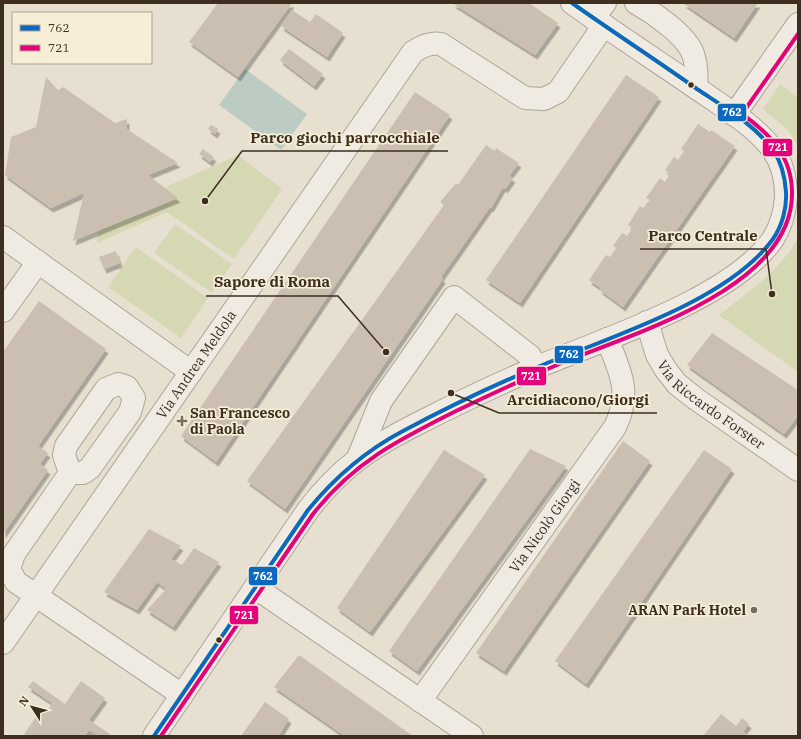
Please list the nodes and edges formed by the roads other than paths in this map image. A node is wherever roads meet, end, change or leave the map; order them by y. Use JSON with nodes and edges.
{"nodes":[{"id":1,"x":572,"y":3,"type":"edge"},
{"id":2,"x":636,"y":3,"type":"edge"},
{"id":3,"x":601,"y":16,"type":"edge"},
{"id":4,"x":798,"y":24,"type":"edge"},
{"id":5,"x":696,"y":88,"type":"junction"},
{"id":6,"x":734,"y":114,"type":"junction"},
{"id":7,"x":3,"y":237,"type":"edge"},
{"id":8,"x":38,"y":262,"type":"junction"},
{"id":9,"x":3,"y":311,"type":"edge"},
{"id":10,"x":647,"y":322,"type":"junction"},
{"id":11,"x":607,"y":338,"type":"junction"},
{"id":12,"x":535,"y":368,"type":"junction"},
{"id":13,"x":191,"y":372,"type":"junction"},
{"id":14,"x":358,"y":458,"type":"junction"},
{"id":15,"x":798,"y":470,"type":"edge"},
{"id":16,"x":70,"y":473,"type":"dead end"},
{"id":17,"x":256,"y":588,"type":"junction"},
{"id":18,"x":37,"y":596,"type":"junction"},
{"id":19,"x":3,"y":643,"type":"edge"},
{"id":20,"x":182,"y":695,"type":"junction"},
{"id":21,"x":420,"y":701,"type":"junction"},
{"id":22,"x":163,"y":733,"type":"edge"},
{"id":23,"x":472,"y":736,"type":"edge"}],
"edges":[{"from":1,"to":3,"type":"street"},
{"from":2,"to":5,"type":"street"},
{"from":3,"to":5,"type":"street"},
{"from":3,"to":13,"type":"street","name":"Via Andrea Meldola"},
{"from":4,"to":6,"type":"street"},
{"from":5,"to":6,"type":"street"},
{"from":6,"to":10,"type":"street"},
{"from":7,"to":8,"type":"street"},
{"from":8,"to":9,"type":"street"},
{"from":8,"to":13,"type":"street"},
{"from":10,"to":11,"type":"street"},
{"from":10,"to":15,"type":"street","name":"Via Riccardo Forster"},
{"from":11,"to":12,"type":"street"},
{"from":11,"to":21,"type":"street","name":"Via Nicolò Giorgi"},
{"from":12,"to":14,"type":"street"},
{"from":12,"to":14,"type":"street"},
{"from":13,"to":18,"type":"street","name":"Via Andrea Meldola"},
{"from":14,"to":17,"type":"street"},
{"from":16,"to":18,"type":"street"},
{"from":17,"to":20,"type":"street"},
{"from":17,"to":21,"type":"street"},
{"from":18,"to":19,"type":"street","name":"Via Andrea Meldola"},
{"from":18,"to":20,"type":"street"},
{"from":20,"to":22,"type":"street"},
{"from":21,"to":23,"type":"street"}]}
